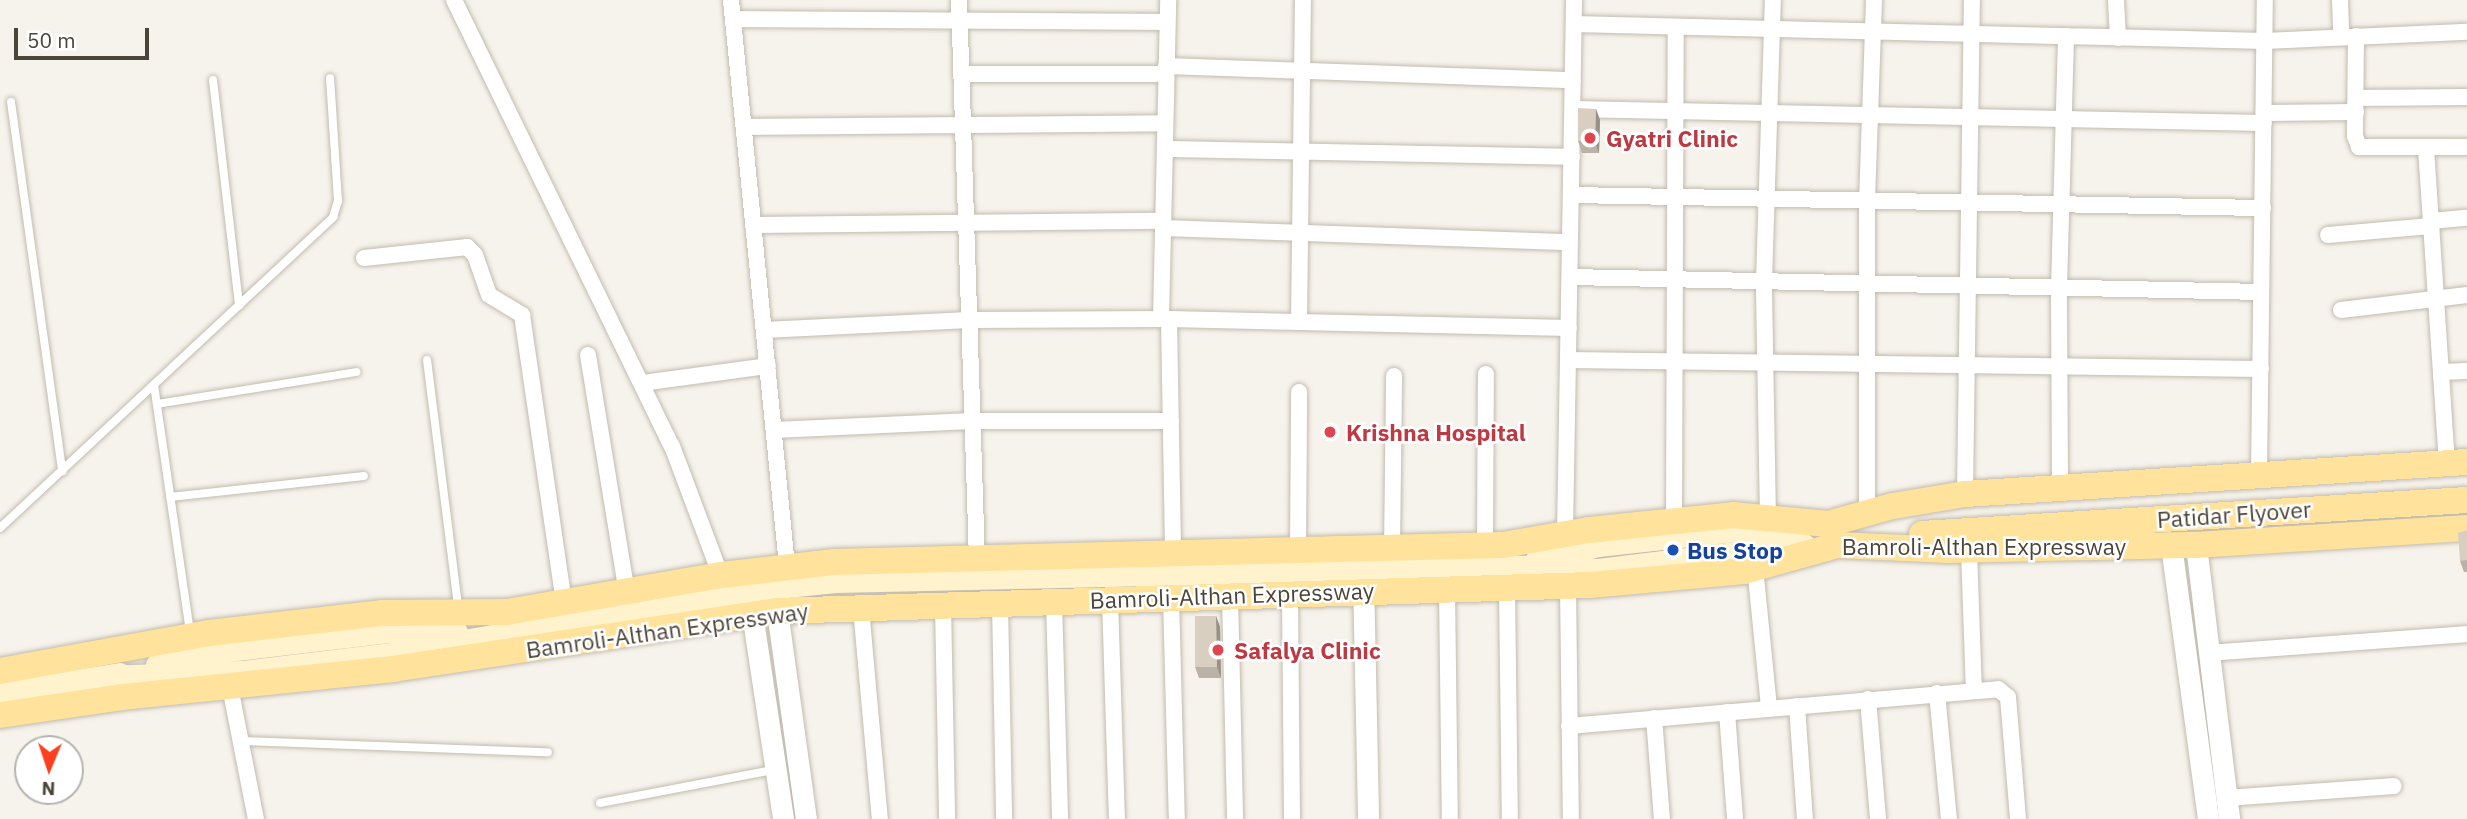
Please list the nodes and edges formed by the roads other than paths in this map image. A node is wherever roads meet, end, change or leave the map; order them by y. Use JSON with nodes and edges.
{"nodes":[{"id":1,"x":454,"y":0,"type":"edge"},
{"id":2,"x":731,"y":0,"type":"edge"},
{"id":3,"x":959,"y":0,"type":"edge"},
{"id":4,"x":1168,"y":0,"type":"edge"},
{"id":5,"x":1303,"y":0,"type":"edge"},
{"id":6,"x":1574,"y":0,"type":"edge"},
{"id":7,"x":1773,"y":0,"type":"edge"},
{"id":8,"x":1874,"y":0,"type":"edge"},
{"id":9,"x":1972,"y":0,"type":"edge"},
{"id":10,"x":2116,"y":0,"type":"edge"},
{"id":11,"x":2265,"y":0,"type":"edge"},
{"id":12,"x":2340,"y":0,"type":"edge"},
{"id":13,"x":733,"y":19,"type":"junction"},
{"id":14,"x":959,"y":21,"type":"junction"},
{"id":15,"x":1167,"y":22,"type":"junction"},
{"id":16,"x":1574,"y":24,"type":"junction"},
{"id":17,"x":1676,"y":27,"type":"junction"},
{"id":18,"x":1772,"y":29,"type":"junction"},
{"id":19,"x":1872,"y":32,"type":"junction"},
{"id":20,"x":2467,"y":32,"type":"edge"},
{"id":21,"x":1970,"y":34,"type":"junction"},
{"id":22,"x":2066,"y":36,"type":"junction"},
{"id":23,"x":2349,"y":36,"type":"junction"},
{"id":24,"x":2118,"y":38,"type":"junction"},
{"id":25,"x":2264,"y":41,"type":"junction"},
{"id":26,"x":1166,"y":70,"type":"junction"},
{"id":27,"x":1304,"y":71,"type":"junction"},
{"id":28,"x":961,"y":74,"type":"junction"},
{"id":29,"x":330,"y":78,"type":"dead end"},
{"id":30,"x":213,"y":80,"type":"dead end"},
{"id":31,"x":1573,"y":80,"type":"junction"},
{"id":32,"x":2467,"y":97,"type":"edge"},
{"id":33,"x":11,"y":102,"type":"dead end"},
{"id":34,"x":2357,"y":105,"type":"junction"},
{"id":35,"x":1573,"y":109,"type":"junction"},
{"id":36,"x":1673,"y":111,"type":"junction"},
{"id":37,"x":1769,"y":113,"type":"junction"},
{"id":38,"x":1869,"y":115,"type":"junction"},
{"id":39,"x":1969,"y":117,"type":"junction"},
{"id":40,"x":2264,"y":118,"type":"junction"},
{"id":41,"x":2065,"y":119,"type":"junction"},
{"id":42,"x":1165,"y":123,"type":"junction"},
{"id":43,"x":963,"y":125,"type":"junction"},
{"id":44,"x":744,"y":127,"type":"junction"},
{"id":45,"x":2467,"y":147,"type":"edge"},
{"id":46,"x":2426,"y":148,"type":"junction"},
{"id":47,"x":1165,"y":149,"type":"junction"},
{"id":48,"x":1301,"y":152,"type":"junction"},
{"id":49,"x":1572,"y":157,"type":"junction"},
{"id":50,"x":1571,"y":195,"type":"junction"},
{"id":51,"x":1676,"y":197,"type":"junction"},
{"id":52,"x":1766,"y":198,"type":"junction"},
{"id":53,"x":1867,"y":201,"type":"junction"},
{"id":54,"x":1967,"y":202,"type":"junction"},
{"id":55,"x":2060,"y":204,"type":"junction"},
{"id":56,"x":2263,"y":208,"type":"junction"},
{"id":57,"x":2467,"y":218,"type":"edge"},
{"id":58,"x":966,"y":222,"type":"junction"},
{"id":59,"x":2431,"y":223,"type":"junction"},
{"id":60,"x":1163,"y":224,"type":"junction"},
{"id":61,"x":754,"y":225,"type":"junction"},
{"id":62,"x":1300,"y":233,"type":"junction"},
{"id":63,"x":2328,"y":235,"type":"dead end"},
{"id":64,"x":1570,"y":242,"type":"junction"},
{"id":65,"x":364,"y":258,"type":"dead end"},
{"id":66,"x":1570,"y":277,"type":"junction"},
{"id":67,"x":1675,"y":280,"type":"junction"},
{"id":68,"x":1763,"y":281,"type":"junction"},
{"id":69,"x":1867,"y":284,"type":"junction"},
{"id":70,"x":1966,"y":286,"type":"junction"},
{"id":71,"x":2059,"y":288,"type":"junction"},
{"id":72,"x":2261,"y":292,"type":"junction"},
{"id":73,"x":2467,"y":295,"type":"edge"},
{"id":74,"x":2436,"y":297,"type":"junction"},
{"id":75,"x":239,"y":306,"type":"junction"},
{"id":76,"x":2341,"y":310,"type":"dead end"},
{"id":77,"x":1165,"y":319,"type":"junction"},
{"id":78,"x":969,"y":320,"type":"junction"},
{"id":79,"x":1299,"y":322,"type":"junction"},
{"id":80,"x":1569,"y":328,"type":"junction"},
{"id":81,"x":764,"y":330,"type":"junction"},
{"id":82,"x":588,"y":355,"type":"dead end"},
{"id":83,"x":427,"y":360,"type":"dead end"},
{"id":84,"x":1568,"y":360,"type":"junction"},
{"id":85,"x":1672,"y":361,"type":"junction"},
{"id":86,"x":1765,"y":363,"type":"junction"},
{"id":87,"x":1867,"y":364,"type":"junction"},
{"id":88,"x":1966,"y":365,"type":"junction"},
{"id":89,"x":768,"y":366,"type":"junction"},
{"id":90,"x":2059,"y":366,"type":"junction"},
{"id":91,"x":2261,"y":369,"type":"junction"},
{"id":92,"x":2467,"y":371,"type":"edge"},
{"id":93,"x":356,"y":372,"type":"dead end"},
{"id":94,"x":2441,"y":372,"type":"junction"},
{"id":95,"x":1486,"y":374,"type":"dead end"},
{"id":96,"x":1394,"y":376,"type":"dead end"},
{"id":97,"x":642,"y":383,"type":"junction"},
{"id":98,"x":154,"y":385,"type":"junction"},
{"id":99,"x":1298,"y":392,"type":"dead end"},
{"id":100,"x":157,"y":404,"type":"junction"},
{"id":101,"x":972,"y":421,"type":"junction"},
{"id":102,"x":1171,"y":421,"type":"junction"},
{"id":103,"x":774,"y":430,"type":"junction"},
{"id":104,"x":2460,"y":467,"type":"edge"},
{"id":105,"x":62,"y":471,"type":"junction"},
{"id":106,"x":2259,"y":475,"type":"junction"},
{"id":107,"x":364,"y":476,"type":"dead end"},
{"id":108,"x":2060,"y":488,"type":"junction"},
{"id":109,"x":170,"y":497,"type":"junction"},
{"id":110,"x":2467,"y":500,"type":"edge"},
{"id":111,"x":1955,"y":511,"type":"junction"},
{"id":112,"x":1867,"y":513,"type":"junction"},
{"id":113,"x":1768,"y":519,"type":"junction"},
{"id":114,"x":1674,"y":521,"type":"junction"},
{"id":115,"x":0,"y":528,"type":"edge"},
{"id":116,"x":2467,"y":528,"type":"edge"},
{"id":117,"x":1565,"y":534,"type":"junction"},
{"id":118,"x":1833,"y":535,"type":"junction"},
{"id":119,"x":2183,"y":545,"type":"junction"},
{"id":120,"x":1485,"y":546,"type":"junction"},
{"id":121,"x":1392,"y":549,"type":"junction"},
{"id":122,"x":1878,"y":550,"type":"junction"},
{"id":123,"x":1969,"y":550,"type":"junction"},
{"id":124,"x":1298,"y":551,"type":"junction"},
{"id":125,"x":1173,"y":555,"type":"junction"},
{"id":126,"x":976,"y":561,"type":"junction"},
{"id":127,"x":1755,"y":567,"type":"junction"},
{"id":128,"x":1362,"y":571,"type":"junction"},
{"id":129,"x":1505,"y":577,"type":"junction"},
{"id":130,"x":724,"y":585,"type":"junction"},
{"id":131,"x":1568,"y":586,"type":"junction"},
{"id":132,"x":1447,"y":588,"type":"junction"},
{"id":133,"x":627,"y":592,"type":"junction"},
{"id":134,"x":771,"y":593,"type":"junction"},
{"id":135,"x":1290,"y":593,"type":"junction"},
{"id":136,"x":1230,"y":595,"type":"junction"},
{"id":137,"x":1171,"y":597,"type":"junction"},
{"id":138,"x":1111,"y":599,"type":"junction"},
{"id":139,"x":1054,"y":601,"type":"junction"},
{"id":140,"x":564,"y":602,"type":"junction"},
{"id":141,"x":1000,"y":603,"type":"junction"},
{"id":142,"x":943,"y":605,"type":"junction"},
{"id":143,"x":861,"y":608,"type":"junction"},
{"id":144,"x":459,"y":612,"type":"junction"},
{"id":145,"x":2467,"y":634,"type":"edge"},
{"id":146,"x":190,"y":636,"type":"junction"},
{"id":147,"x":2209,"y":653,"type":"junction"},
{"id":148,"x":0,"y":671,"type":"edge"},
{"id":149,"x":230,"y":687,"type":"junction"},
{"id":150,"x":1974,"y":690,"type":"junction"},
{"id":151,"x":0,"y":693,"type":"edge"},
{"id":152,"x":1937,"y":693,"type":"junction"},
{"id":153,"x":1868,"y":699,"type":"junction"},
{"id":154,"x":1797,"y":706,"type":"junction"},
{"id":155,"x":1769,"y":708,"type":"junction"},
{"id":156,"x":1727,"y":712,"type":"junction"},
{"id":157,"x":0,"y":715,"type":"edge"},
{"id":158,"x":1654,"y":718,"type":"junction"},
{"id":159,"x":1569,"y":726,"type":"junction"},
{"id":160,"x":242,"y":741,"type":"junction"},
{"id":161,"x":548,"y":752,"type":"dead end"},
{"id":162,"x":776,"y":769,"type":"junction"},
{"id":163,"x":2394,"y":786,"type":"dead end"},
{"id":164,"x":600,"y":803,"type":"dead end"},
{"id":165,"x":2228,"y":809,"type":"edge"},
{"id":166,"x":256,"y":819,"type":"edge"},
{"id":167,"x":783,"y":819,"type":"edge"},
{"id":168,"x":806,"y":819,"type":"edge"},
{"id":169,"x":880,"y":819,"type":"edge"},
{"id":170,"x":947,"y":819,"type":"edge"},
{"id":171,"x":1004,"y":819,"type":"edge"},
{"id":172,"x":1060,"y":819,"type":"edge"},
{"id":173,"x":1117,"y":819,"type":"edge"},
{"id":174,"x":1177,"y":819,"type":"edge"},
{"id":175,"x":1235,"y":819,"type":"edge"},
{"id":176,"x":1293,"y":819,"type":"edge"},
{"id":177,"x":1368,"y":819,"type":"edge"},
{"id":178,"x":1450,"y":819,"type":"edge"},
{"id":179,"x":1510,"y":819,"type":"edge"},
{"id":180,"x":1571,"y":819,"type":"edge"},
{"id":181,"x":1662,"y":819,"type":"edge"},
{"id":182,"x":1735,"y":819,"type":"edge"},
{"id":183,"x":1805,"y":819,"type":"edge"},
{"id":184,"x":1878,"y":819,"type":"edge"},
{"id":185,"x":1949,"y":819,"type":"edge"},
{"id":186,"x":2018,"y":819,"type":"edge"},
{"id":187,"x":2208,"y":819,"type":"edge"}],
"edges":[{"from":1,"to":97,"type":"street"},
{"from":2,"to":13,"type":"street"},
{"from":3,"to":14,"type":"street"},
{"from":4,"to":15,"type":"street"},
{"from":5,"to":27,"type":"street"},
{"from":6,"to":16,"type":"street"},
{"from":7,"to":18,"type":"street"},
{"from":8,"to":19,"type":"street"},
{"from":9,"to":21,"type":"street"},
{"from":10,"to":24,"type":"street"},
{"from":11,"to":25,"type":"street"},
{"from":12,"to":23,"type":"street"},
{"from":13,"to":14,"type":"street"},
{"from":13,"to":44,"type":"street"},
{"from":14,"to":15,"type":"street"},
{"from":14,"to":28,"type":"street"},
{"from":15,"to":26,"type":"street"},
{"from":16,"to":17,"type":"street"},
{"from":16,"to":31,"type":"street"},
{"from":17,"to":18,"type":"street"},
{"from":17,"to":36,"type":"street"},
{"from":18,"to":19,"type":"street"},
{"from":18,"to":37,"type":"street"},
{"from":19,"to":21,"type":"street"},
{"from":19,"to":38,"type":"street"},
{"from":20,"to":23,"type":"street"},
{"from":21,"to":22,"type":"street"},
{"from":21,"to":39,"type":"street"},
{"from":22,"to":24,"type":"street"},
{"from":22,"to":41,"type":"street"},
{"from":23,"to":25,"type":"street"},
{"from":23,"to":34,"type":"street"},
{"from":24,"to":25,"type":"street"},
{"from":25,"to":40,"type":"street"},
{"from":26,"to":27,"type":"street"},
{"from":26,"to":28,"type":"street"},
{"from":26,"to":42,"type":"street"},
{"from":27,"to":31,"type":"street"},
{"from":27,"to":48,"type":"street"},
{"from":28,"to":43,"type":"street"},
{"from":29,"to":75,"type":"lane"},
{"from":30,"to":75,"type":"lane"},
{"from":31,"to":35,"type":"street"},
{"from":32,"to":34,"type":"street"},
{"from":33,"to":105,"type":"lane"},
{"from":34,"to":40,"type":"street"},
{"from":34,"to":46,"type":"street"},
{"from":35,"to":36,"type":"street"},
{"from":35,"to":49,"type":"street"},
{"from":36,"to":37,"type":"street"},
{"from":36,"to":51,"type":"street"},
{"from":37,"to":38,"type":"street"},
{"from":37,"to":52,"type":"street"},
{"from":38,"to":39,"type":"street"},
{"from":38,"to":53,"type":"street"},
{"from":39,"to":41,"type":"street"},
{"from":39,"to":54,"type":"street"},
{"from":40,"to":41,"type":"street"},
{"from":40,"to":56,"type":"street"},
{"from":41,"to":55,"type":"street"},
{"from":42,"to":43,"type":"street"},
{"from":42,"to":47,"type":"street"},
{"from":43,"to":44,"type":"street"},
{"from":43,"to":58,"type":"street"},
{"from":44,"to":61,"type":"street"},
{"from":45,"to":46,"type":"street"},
{"from":46,"to":59,"type":"street"},
{"from":47,"to":48,"type":"street"},
{"from":47,"to":60,"type":"street"},
{"from":48,"to":49,"type":"street"},
{"from":48,"to":62,"type":"street"},
{"from":49,"to":50,"type":"street"},
{"from":50,"to":51,"type":"street"},
{"from":50,"to":64,"type":"street"},
{"from":51,"to":52,"type":"street"},
{"from":51,"to":67,"type":"street"},
{"from":52,"to":53,"type":"street"},
{"from":52,"to":68,"type":"street"},
{"from":53,"to":54,"type":"street"},
{"from":53,"to":69,"type":"street"},
{"from":54,"to":55,"type":"street"},
{"from":54,"to":70,"type":"street"},
{"from":55,"to":56,"type":"street"},
{"from":55,"to":71,"type":"street"},
{"from":56,"to":72,"type":"street"},
{"from":57,"to":59,"type":"street"},
{"from":58,"to":60,"type":"street"},
{"from":58,"to":61,"type":"street"},
{"from":58,"to":78,"type":"street"},
{"from":59,"to":63,"type":"street"},
{"from":59,"to":74,"type":"street"},
{"from":60,"to":62,"type":"street"},
{"from":60,"to":77,"type":"street"},
{"from":61,"to":81,"type":"street"},
{"from":62,"to":64,"type":"street"},
{"from":62,"to":79,"type":"street"},
{"from":64,"to":66,"type":"street"},
{"from":65,"to":140,"type":"street"},
{"from":66,"to":67,"type":"street"},
{"from":66,"to":80,"type":"street"},
{"from":67,"to":68,"type":"street"},
{"from":67,"to":85,"type":"street"},
{"from":68,"to":69,"type":"street"},
{"from":68,"to":86,"type":"street"},
{"from":69,"to":70,"type":"street"},
{"from":69,"to":87,"type":"street"},
{"from":70,"to":71,"type":"street"},
{"from":70,"to":88,"type":"street"},
{"from":71,"to":72,"type":"street"},
{"from":71,"to":90,"type":"street"},
{"from":72,"to":91,"type":"street"},
{"from":73,"to":74,"type":"street"},
{"from":74,"to":76,"type":"street"},
{"from":74,"to":94,"type":"street"},
{"from":75,"to":98,"type":"lane"},
{"from":77,"to":78,"type":"street"},
{"from":77,"to":79,"type":"street"},
{"from":77,"to":102,"type":"street"},
{"from":78,"to":81,"type":"street"},
{"from":78,"to":101,"type":"street"},
{"from":79,"to":80,"type":"street"},
{"from":80,"to":84,"type":"street"},
{"from":81,"to":89,"type":"street"},
{"from":82,"to":133,"type":"street"},
{"from":83,"to":144,"type":"lane"},
{"from":84,"to":85,"type":"street"},
{"from":84,"to":117,"type":"street"},
{"from":85,"to":86,"type":"street"},
{"from":85,"to":114,"type":"street"},
{"from":86,"to":87,"type":"street"},
{"from":86,"to":113,"type":"street"},
{"from":87,"to":88,"type":"street"},
{"from":87,"to":112,"type":"street"},
{"from":88,"to":90,"type":"street"},
{"from":88,"to":111,"type":"street"},
{"from":89,"to":97,"type":"street"},
{"from":89,"to":103,"type":"street"},
{"from":90,"to":91,"type":"street"},
{"from":90,"to":108,"type":"street"},
{"from":91,"to":106,"type":"street"},
{"from":92,"to":94,"type":"street"},
{"from":93,"to":100,"type":"lane"},
{"from":94,"to":104,"type":"street"},
{"from":95,"to":120,"type":"street"},
{"from":96,"to":121,"type":"street"},
{"from":97,"to":130,"type":"street"},
{"from":98,"to":100,"type":"lane"},
{"from":98,"to":105,"type":"lane"},
{"from":99,"to":124,"type":"street"},
{"from":100,"to":109,"type":"lane"},
{"from":101,"to":102,"type":"street"},
{"from":101,"to":103,"type":"street"},
{"from":101,"to":126,"type":"street"},
{"from":102,"to":125,"type":"street"},
{"from":103,"to":134,"type":"street"},
{"from":104,"to":106,"type":"main road"},
{"from":104,"to":111,"type":"main road","name":"Patidar Flyover"},
{"from":105,"to":115,"type":"lane"},
{"from":106,"to":108,"type":"main road"},
{"from":107,"to":109,"type":"lane"},
{"from":108,"to":111,"type":"main road"},
{"from":109,"to":146,"type":"lane"},
{"from":110,"to":111,"type":"main road","name":"Patidar Flyover"},
{"from":111,"to":112,"type":"main road","name":"Patidar Flyover"},
{"from":111,"to":122,"type":"main road","name":"Patidar Flyover"},
{"from":112,"to":118,"type":"main road","name":"Patidar Flyover"},
{"from":113,"to":114,"type":"main road"},
{"from":113,"to":118,"type":"main road"},
{"from":114,"to":117,"type":"main road"},
{"from":116,"to":119,"type":"main road","name":"Bamroli-Althan Expressway"},
{"from":117,"to":120,"type":"main road"},
{"from":118,"to":122,"type":"main road","name":"Bamroli-Althan Expressway"},
{"from":118,"to":127,"type":"main road","name":"Bamroli-Althan Expressway"},
{"from":118,"to":129,"type":"main road"},
{"from":119,"to":123,"type":"main road","name":"Bamroli-Althan Expressway"},
{"from":119,"to":147,"type":"street"},
{"from":119,"to":187,"type":"street"},
{"from":120,"to":121,"type":"main road"},
{"from":121,"to":128,"type":"main road"},
{"from":122,"to":123,"type":"main road","name":"Bamroli-Althan Expressway"},
{"from":123,"to":150,"type":"street"},
{"from":124,"to":125,"type":"main road"},
{"from":124,"to":128,"type":"main road"},
{"from":125,"to":126,"type":"main road"},
{"from":126,"to":134,"type":"main road"},
{"from":127,"to":131,"type":"main road","name":"Bamroli-Althan Expressway"},
{"from":127,"to":155,"type":"street"},
{"from":128,"to":129,"type":"main road","name":"Bamroli-Althan Expressway"},
{"from":128,"to":132,"type":"main road","name":"Bamroli-Althan Expressway"},
{"from":128,"to":134,"type":"main road","name":"Bamroli-Althan Expressway"},
{"from":128,"to":135,"type":"main road","name":"Bamroli-Althan Expressway"},
{"from":128,"to":177,"type":"street"},
{"from":129,"to":131,"type":"main road","name":"Bamroli-Althan Expressway"},
{"from":129,"to":132,"type":"main road","name":"Bamroli-Althan Expressway"},
{"from":129,"to":179,"type":"street"},
{"from":130,"to":133,"type":"main road"},
{"from":130,"to":134,"type":"main road"},
{"from":130,"to":134,"type":"main road","name":"Bamroli-Althan Expressway"},
{"from":130,"to":151,"type":"main road","name":"Bamroli-Althan Expressway"},
{"from":131,"to":159,"type":"street"},
{"from":132,"to":178,"type":"street"},
{"from":133,"to":140,"type":"main road"},
{"from":134,"to":143,"type":"main road","name":"Bamroli-Althan Expressway"},
{"from":134,"to":149,"type":"main road","name":"Bamroli-Althan Expressway"},
{"from":134,"to":162,"type":"street"},
{"from":134,"to":168,"type":"street"},
{"from":135,"to":136,"type":"main road","name":"Bamroli-Althan Expressway"},
{"from":135,"to":176,"type":"street"},
{"from":136,"to":137,"type":"main road","name":"Bamroli-Althan Expressway"},
{"from":136,"to":175,"type":"street"},
{"from":137,"to":138,"type":"main road","name":"Bamroli-Althan Expressway"},
{"from":137,"to":174,"type":"street"},
{"from":138,"to":139,"type":"main road","name":"Bamroli-Althan Expressway"},
{"from":138,"to":173,"type":"street"},
{"from":139,"to":141,"type":"main road","name":"Bamroli-Althan Expressway"},
{"from":139,"to":172,"type":"street"},
{"from":140,"to":144,"type":"main road"},
{"from":141,"to":142,"type":"main road","name":"Bamroli-Althan Expressway"},
{"from":141,"to":171,"type":"street"},
{"from":142,"to":143,"type":"main road","name":"Bamroli-Althan Expressway"},
{"from":142,"to":170,"type":"street"},
{"from":143,"to":169,"type":"street"},
{"from":144,"to":146,"type":"main road"},
{"from":145,"to":147,"type":"street"},
{"from":146,"to":148,"type":"main road"},
{"from":147,"to":165,"type":"street"},
{"from":149,"to":157,"type":"main road","name":"Bamroli-Althan Expressway"},
{"from":149,"to":160,"type":"street"},
{"from":150,"to":152,"type":"street"},
{"from":150,"to":186,"type":"street"},
{"from":152,"to":153,"type":"street"},
{"from":152,"to":185,"type":"street"},
{"from":153,"to":154,"type":"street"},
{"from":153,"to":184,"type":"street"},
{"from":154,"to":155,"type":"street"},
{"from":154,"to":183,"type":"street"},
{"from":155,"to":156,"type":"street"},
{"from":156,"to":158,"type":"street"},
{"from":156,"to":182,"type":"street"},
{"from":158,"to":159,"type":"street"},
{"from":158,"to":181,"type":"street"},
{"from":159,"to":180,"type":"street"},
{"from":160,"to":161,"type":"lane"},
{"from":160,"to":166,"type":"street"},
{"from":162,"to":164,"type":"lane"},
{"from":162,"to":167,"type":"street"},
{"from":163,"to":165,"type":"street"}]}
